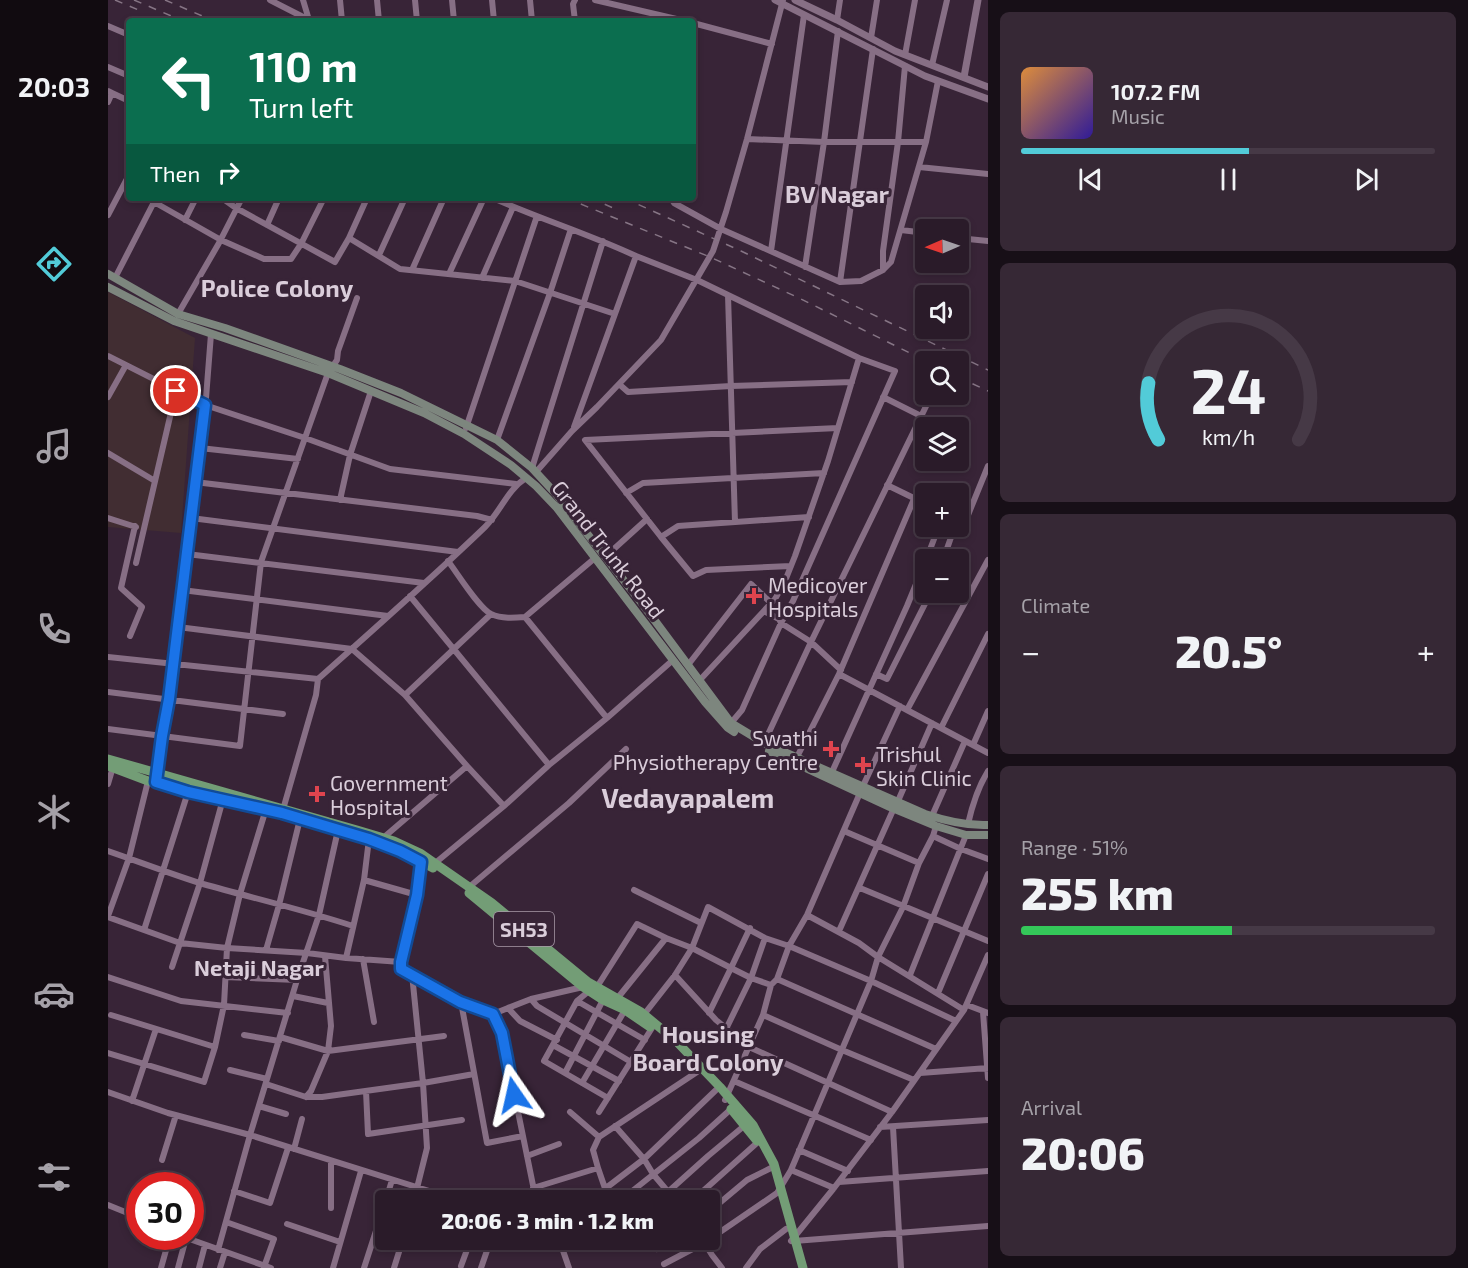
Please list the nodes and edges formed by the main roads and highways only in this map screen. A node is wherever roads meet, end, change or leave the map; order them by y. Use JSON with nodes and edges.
{"nodes":[{"id":1,"x":112,"y":276,"type":"edge"},
{"id":2,"x":108,"y":287,"type":"edge"},
{"id":3,"x":331,"y":370,"type":"junction"},
{"id":4,"x":518,"y":456,"type":"junction"},
{"id":5,"x":511,"y":465,"type":"junction"},
{"id":6,"x":536,"y":476,"type":"junction"},
{"id":7,"x":605,"y":562,"type":"junction"},
{"id":8,"x":796,"y":760,"type":"junction"},
{"id":9,"x":110,"y":764,"type":"edge"},
{"id":10,"x":154,"y":779,"type":"junction"},
{"id":11,"x":862,"y":790,"type":"junction"},
{"id":12,"x":896,"y":805,"type":"junction"},
{"id":13,"x":283,"y":811,"type":"junction"},
{"id":14,"x":988,"y":825,"type":"edge"},
{"id":15,"x":988,"y":835,"type":"edge"},
{"id":16,"x":377,"y":840,"type":"junction"},
{"id":17,"x":433,"y":865,"type":"junction"},
{"id":18,"x":467,"y":888,"type":"junction"},
{"id":19,"x":590,"y":990,"type":"junction"},
{"id":20,"x":615,"y":1002,"type":"junction"},
{"id":21,"x":642,"y":1017,"type":"junction"},
{"id":22,"x":726,"y":1098,"type":"junction"},
{"id":23,"x":779,"y":1190,"type":"junction"},
{"id":24,"x":794,"y":1239,"type":"junction"},
{"id":25,"x":797,"y":1268,"type":"edge"},
{"id":26,"x":803,"y":1268,"type":"edge"}],
"edges":[{"from":1,"to":3,"type":"main road"},
{"from":2,"to":3,"type":"main road","name":"Grand Trunk Road"},
{"from":3,"to":4,"type":"main road"},
{"from":3,"to":5,"type":"main road","name":"Grand Trunk Road"},
{"from":4,"to":5,"type":"main road"},
{"from":4,"to":6,"type":"main road"},
{"from":5,"to":6,"type":"main road","name":"Grand Trunk Road"},
{"from":6,"to":7,"type":"main road","name":"Grand Trunk Road"},
{"from":7,"to":8,"type":"main road"},
{"from":7,"to":8,"type":"main road","name":"Grand Trunk Road"},
{"from":8,"to":11,"type":"main road","name":"Grand Trunk Road"},
{"from":8,"to":11,"type":"main road"},
{"from":9,"to":10,"type":"main road","number":"SH53"},
{"from":10,"to":13,"type":"main road","number":"SH53"},
{"from":10,"to":13,"type":"main road","number":"SH53"},
{"from":11,"to":12,"type":"main road"},
{"from":12,"to":14,"type":"main road"},
{"from":12,"to":15,"type":"main road"},
{"from":13,"to":16,"type":"main road","number":"SH53"},
{"from":13,"to":16,"type":"main road","number":"SH53"},
{"from":16,"to":17,"type":"main road","number":"SH53"},
{"from":16,"to":17,"type":"main road","number":"SH53"},
{"from":17,"to":18,"type":"main road","number":"SH53"},
{"from":18,"to":19,"type":"main road","number":"SH53"},
{"from":18,"to":19,"type":"main road","number":"SH53"},
{"from":19,"to":20,"type":"main road","number":"SH53"},
{"from":19,"to":20,"type":"main road","number":"SH53"},
{"from":20,"to":21,"type":"main road","number":"SH53"},
{"from":20,"to":21,"type":"main road","number":"SH53"},
{"from":21,"to":22,"type":"main road","number":"SH53"},
{"from":21,"to":22,"type":"main road","number":"SH53"},
{"from":22,"to":23,"type":"main road","number":"SH53"},
{"from":22,"to":23,"type":"main road","number":"SH53"},
{"from":23,"to":24,"type":"main road","number":"SH53"},
{"from":23,"to":24,"type":"main road","number":"SH53"},
{"from":24,"to":25,"type":"main road","number":"SH53"},
{"from":24,"to":26,"type":"main road","number":"SH53"}]}
